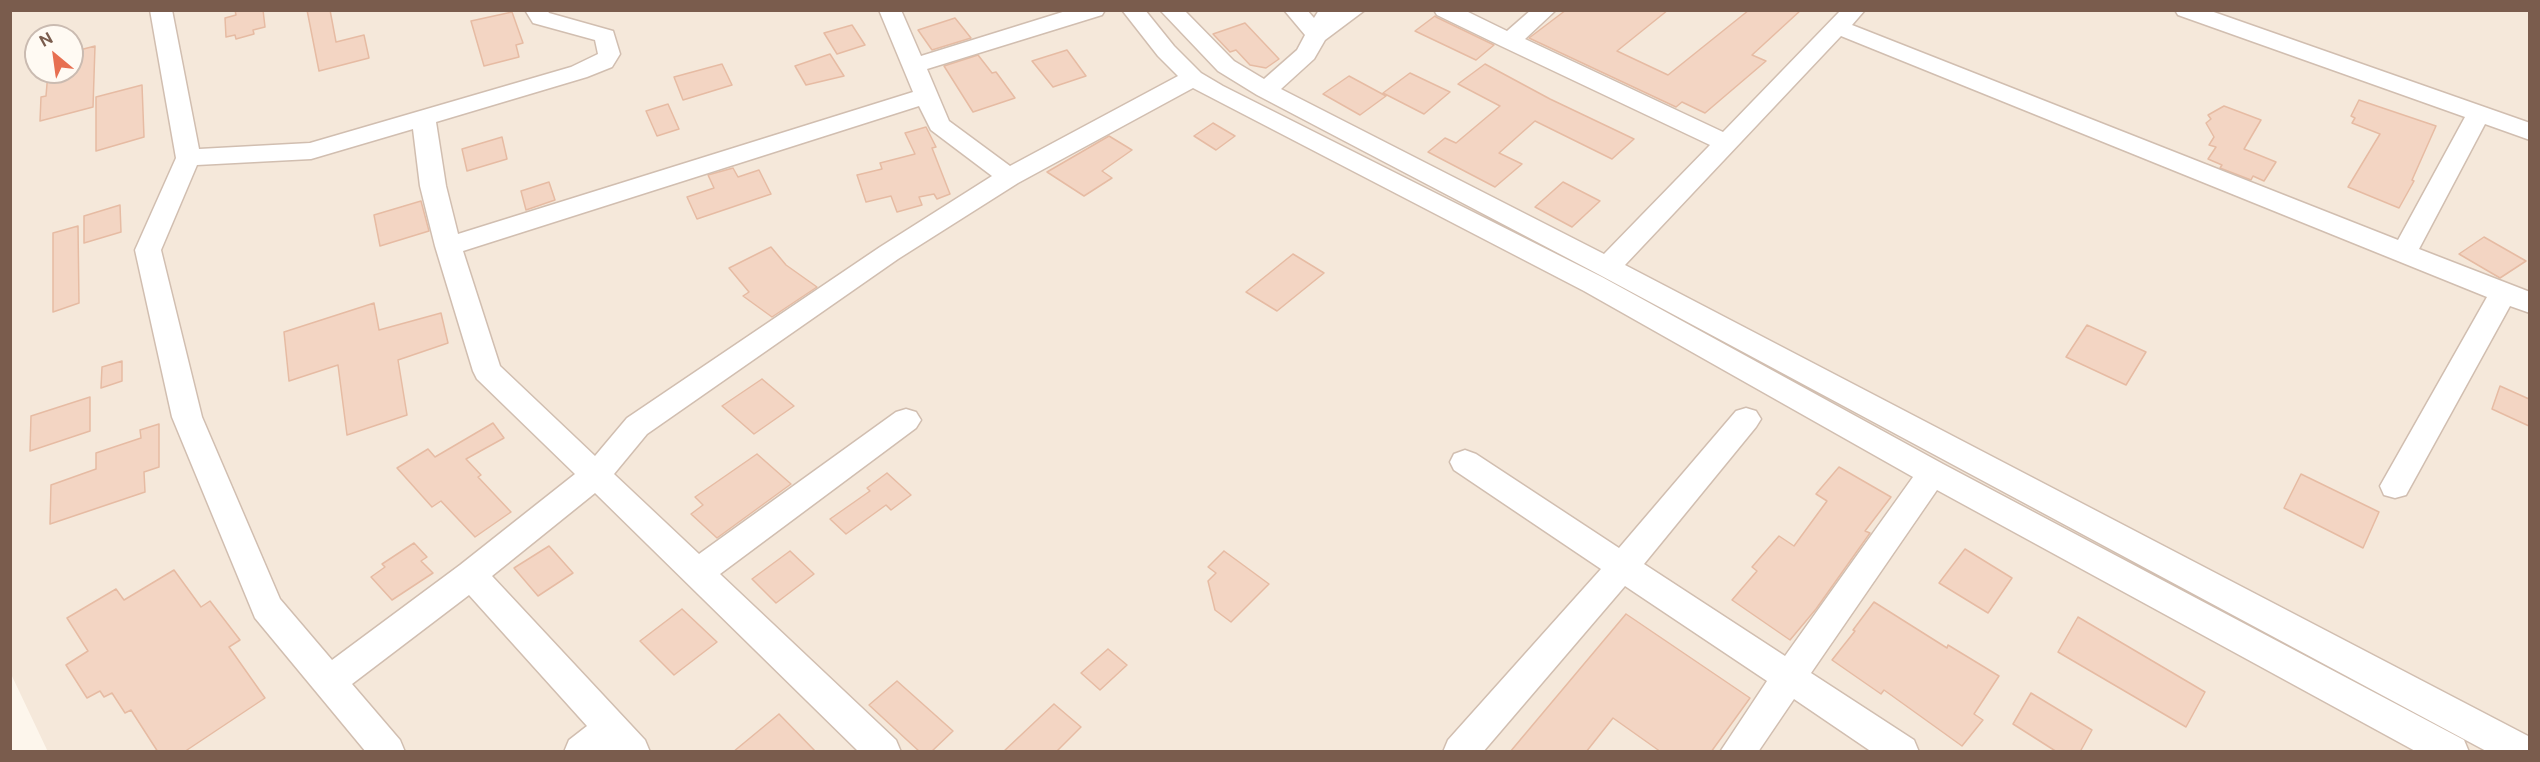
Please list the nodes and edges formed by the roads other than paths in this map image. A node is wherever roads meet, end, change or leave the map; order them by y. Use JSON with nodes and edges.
{"nodes":[{"id":1,"x":161,"y":10,"type":"edge"},
{"id":2,"x":536,"y":10,"type":"edge"},
{"id":3,"x":890,"y":10,"type":"edge"},
{"id":4,"x":1094,"y":10,"type":"edge"},
{"id":5,"x":1133,"y":10,"type":"edge"},
{"id":6,"x":1171,"y":10,"type":"edge"},
{"id":7,"x":1294,"y":10,"type":"edge"},
{"id":8,"x":1330,"y":10,"type":"edge"},
{"id":9,"x":1354,"y":10,"type":"edge"},
{"id":10,"x":1445,"y":10,"type":"edge"},
{"id":11,"x":1545,"y":10,"type":"edge"},
{"id":12,"x":2186,"y":10,"type":"edge"},
{"id":13,"x":1846,"y":19,"type":"edge"},
{"id":14,"x":1317,"y":34,"type":"junction"},
{"id":15,"x":1509,"y":41,"type":"junction"},
{"id":16,"x":912,"y":66,"type":"junction"},
{"id":17,"x":1193,"y":78,"type":"junction"},
{"id":18,"x":1265,"y":90,"type":"junction"},
{"id":19,"x":926,"y":96,"type":"junction"},
{"id":20,"x":2479,"y":114,"type":"junction"},
{"id":21,"x":424,"y":118,"type":"junction"},
{"id":22,"x":2529,"y":132,"type":"edge"},
{"id":23,"x":1727,"y":143,"type":"junction"},
{"id":24,"x":188,"y":158,"type":"junction"},
{"id":25,"x":1009,"y":177,"type":"junction"},
{"id":26,"x":448,"y":246,"type":"junction"},
{"id":27,"x":2404,"y":253,"type":"junction"},
{"id":28,"x":1607,"y":267,"type":"junction"},
{"id":29,"x":2503,"y":293,"type":"junction"},
{"id":30,"x":2529,"y":303,"type":"edge"},
{"id":31,"x":1746,"y":419,"type":"dead end"},
{"id":32,"x":906,"y":420,"type":"dead end"},
{"id":33,"x":1465,"y":462,"type":"dead end"},
{"id":34,"x":1932,"y":473,"type":"junction"},
{"id":35,"x":596,"y":475,"type":"junction"},
{"id":36,"x":2395,"y":486,"type":"dead end"},
{"id":37,"x":1623,"y":566,"type":"junction"},
{"id":38,"x":698,"y":573,"type":"junction"},
{"id":39,"x":471,"y":575,"type":"junction"},
{"id":40,"x":1789,"y":677,"type":"junction"},
{"id":41,"x":329,"y":682,"type":"junction"},
{"id":42,"x":622,"y":740,"type":"edge"},
{"id":43,"x":388,"y":752,"type":"edge"},
{"id":44,"x":581,"y":752,"type":"edge"},
{"id":45,"x":884,"y":752,"type":"edge"},
{"id":46,"x":1460,"y":752,"type":"edge"},
{"id":47,"x":1737,"y":752,"type":"edge"},
{"id":48,"x":1902,"y":752,"type":"edge"},
{"id":49,"x":2452,"y":752,"type":"edge"},
{"id":50,"x":2523,"y":752,"type":"edge"}],
"edges":[{"from":1,"to":24,"type":"street"},
{"from":2,"to":21,"type":"street"},
{"from":3,"to":16,"type":"street"},
{"from":4,"to":16,"type":"street"},
{"from":5,"to":17,"type":"street"},
{"from":6,"to":18,"type":"street"},
{"from":7,"to":14,"type":"street"},
{"from":8,"to":14,"type":"street"},
{"from":9,"to":14,"type":"street"},
{"from":10,"to":15,"type":"street"},
{"from":11,"to":15,"type":"street"},
{"from":12,"to":20,"type":"street"},
{"from":13,"to":23,"type":"street"},
{"from":13,"to":27,"type":"street"},
{"from":14,"to":18,"type":"street"},
{"from":15,"to":23,"type":"street"},
{"from":16,"to":19,"type":"street"},
{"from":17,"to":25,"type":"street"},
{"from":17,"to":34,"type":"street"},
{"from":18,"to":28,"type":"street"},
{"from":19,"to":25,"type":"street"},
{"from":19,"to":26,"type":"street"},
{"from":20,"to":22,"type":"street"},
{"from":20,"to":27,"type":"street"},
{"from":21,"to":24,"type":"street"},
{"from":21,"to":26,"type":"street"},
{"from":23,"to":28,"type":"street"},
{"from":24,"to":41,"type":"street"},
{"from":25,"to":35,"type":"street"},
{"from":26,"to":35,"type":"street"},
{"from":27,"to":29,"type":"street"},
{"from":28,"to":50,"type":"street"},
{"from":29,"to":30,"type":"street"},
{"from":29,"to":36,"type":"street"},
{"from":31,"to":37,"type":"street"},
{"from":32,"to":38,"type":"street"},
{"from":33,"to":37,"type":"street"},
{"from":34,"to":40,"type":"street"},
{"from":34,"to":49,"type":"street"},
{"from":35,"to":38,"type":"street"},
{"from":35,"to":39,"type":"street"},
{"from":37,"to":40,"type":"street"},
{"from":37,"to":46,"type":"street"},
{"from":38,"to":45,"type":"street"},
{"from":39,"to":41,"type":"street"},
{"from":39,"to":42,"type":"street"},
{"from":40,"to":47,"type":"street"},
{"from":40,"to":48,"type":"street"},
{"from":41,"to":43,"type":"street"},
{"from":42,"to":44,"type":"street"}]}
